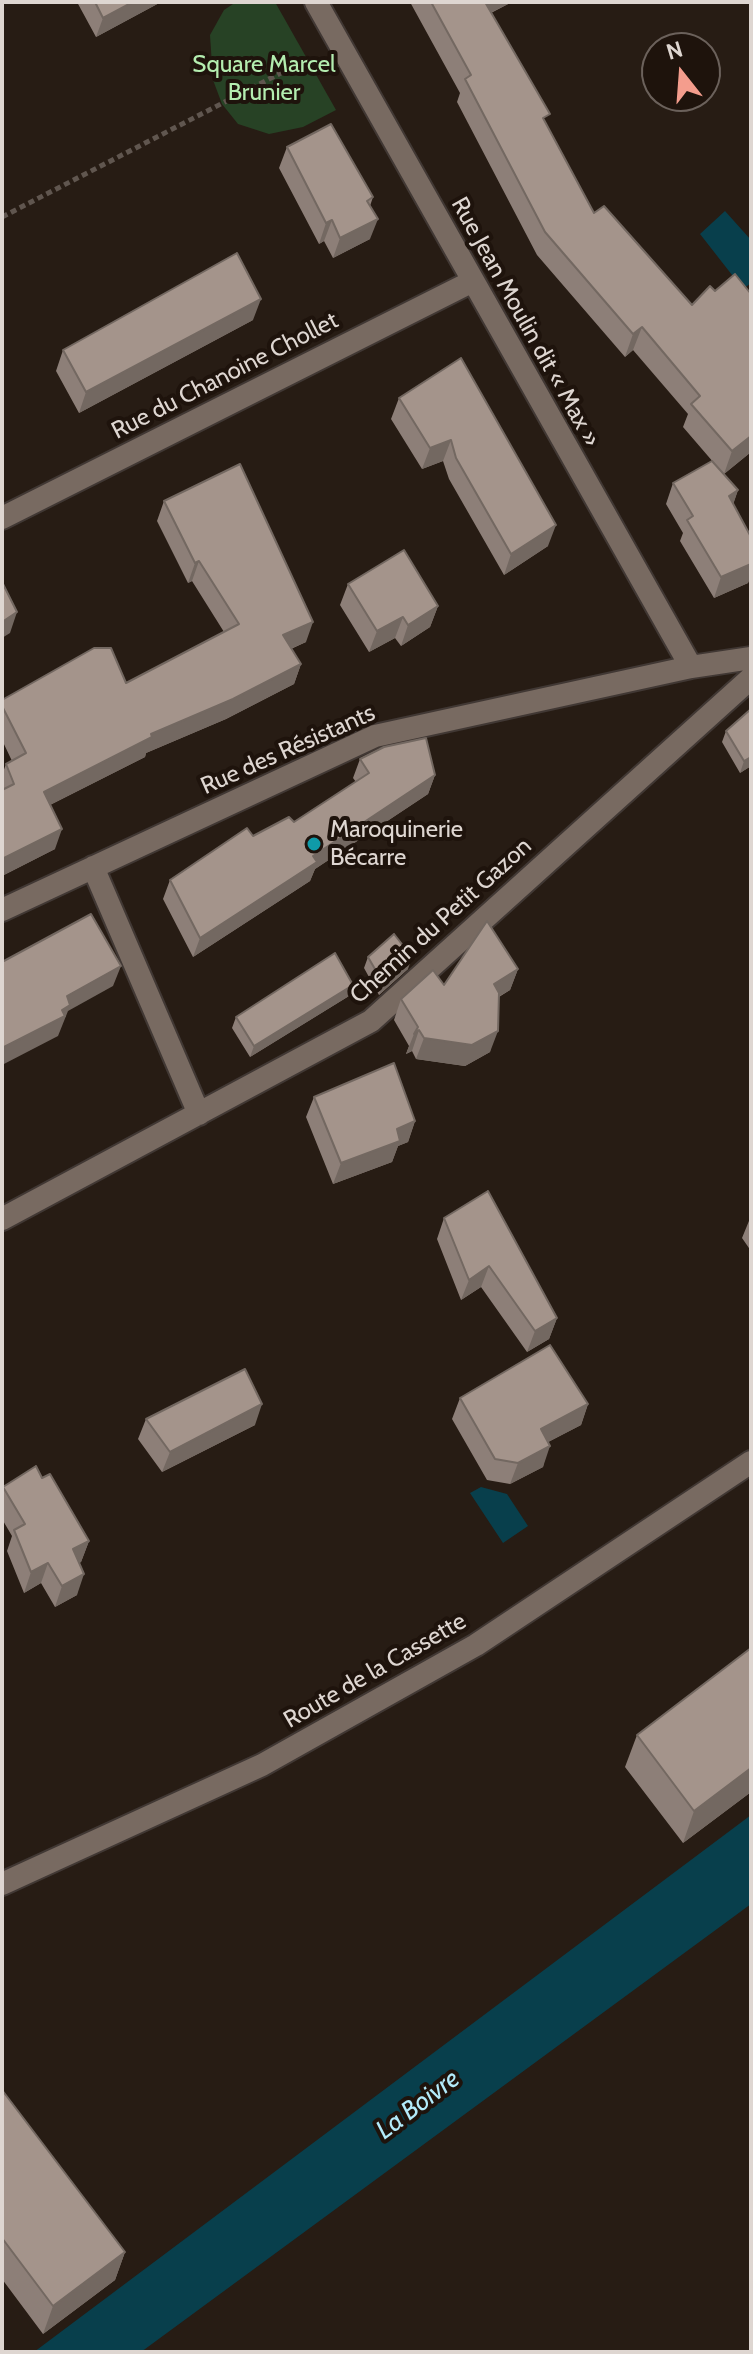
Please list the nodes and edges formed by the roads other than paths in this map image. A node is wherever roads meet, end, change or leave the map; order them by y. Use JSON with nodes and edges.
{"nodes":[{"id":1,"x":316,"y":2,"type":"edge"},
{"id":2,"x":471,"y":282,"type":"junction"},
{"id":3,"x":2,"y":518,"type":"edge"},
{"id":4,"x":751,"y":658,"type":"edge"},
{"id":5,"x":691,"y":667,"type":"junction"},
{"id":6,"x":751,"y":678,"type":"edge"},
{"id":7,"x":93,"y":867,"type":"junction"},
{"id":8,"x":2,"y":910,"type":"edge"},
{"id":9,"x":199,"y":1114,"type":"junction"},
{"id":10,"x":2,"y":1219,"type":"edge"},
{"id":11,"x":751,"y":1462,"type":"edge"},
{"id":12,"x":2,"y":1884,"type":"edge"}],
"edges":[{"from":1,"to":2,"type":"street","name":"Rue Jean Moulin dit « Max »"},
{"from":2,"to":3,"type":"street","name":"Rue du Chanoine Chollet"},
{"from":2,"to":5,"type":"street","name":"Rue Jean Moulin dit « Max »"},
{"from":4,"to":5,"type":"street","name":"Rue des Résistants"},
{"from":5,"to":7,"type":"street","name":"Rue des Résistants"},
{"from":6,"to":9,"type":"street","name":"Chemin du Petit Gazon"},
{"from":7,"to":8,"type":"street","name":"Rue des Résistants"},
{"from":7,"to":9,"type":"street"},
{"from":9,"to":10,"type":"street","name":"Chemin du Petit Gazon"},
{"from":11,"to":12,"type":"street","name":"Route de la Cassette"}]}
